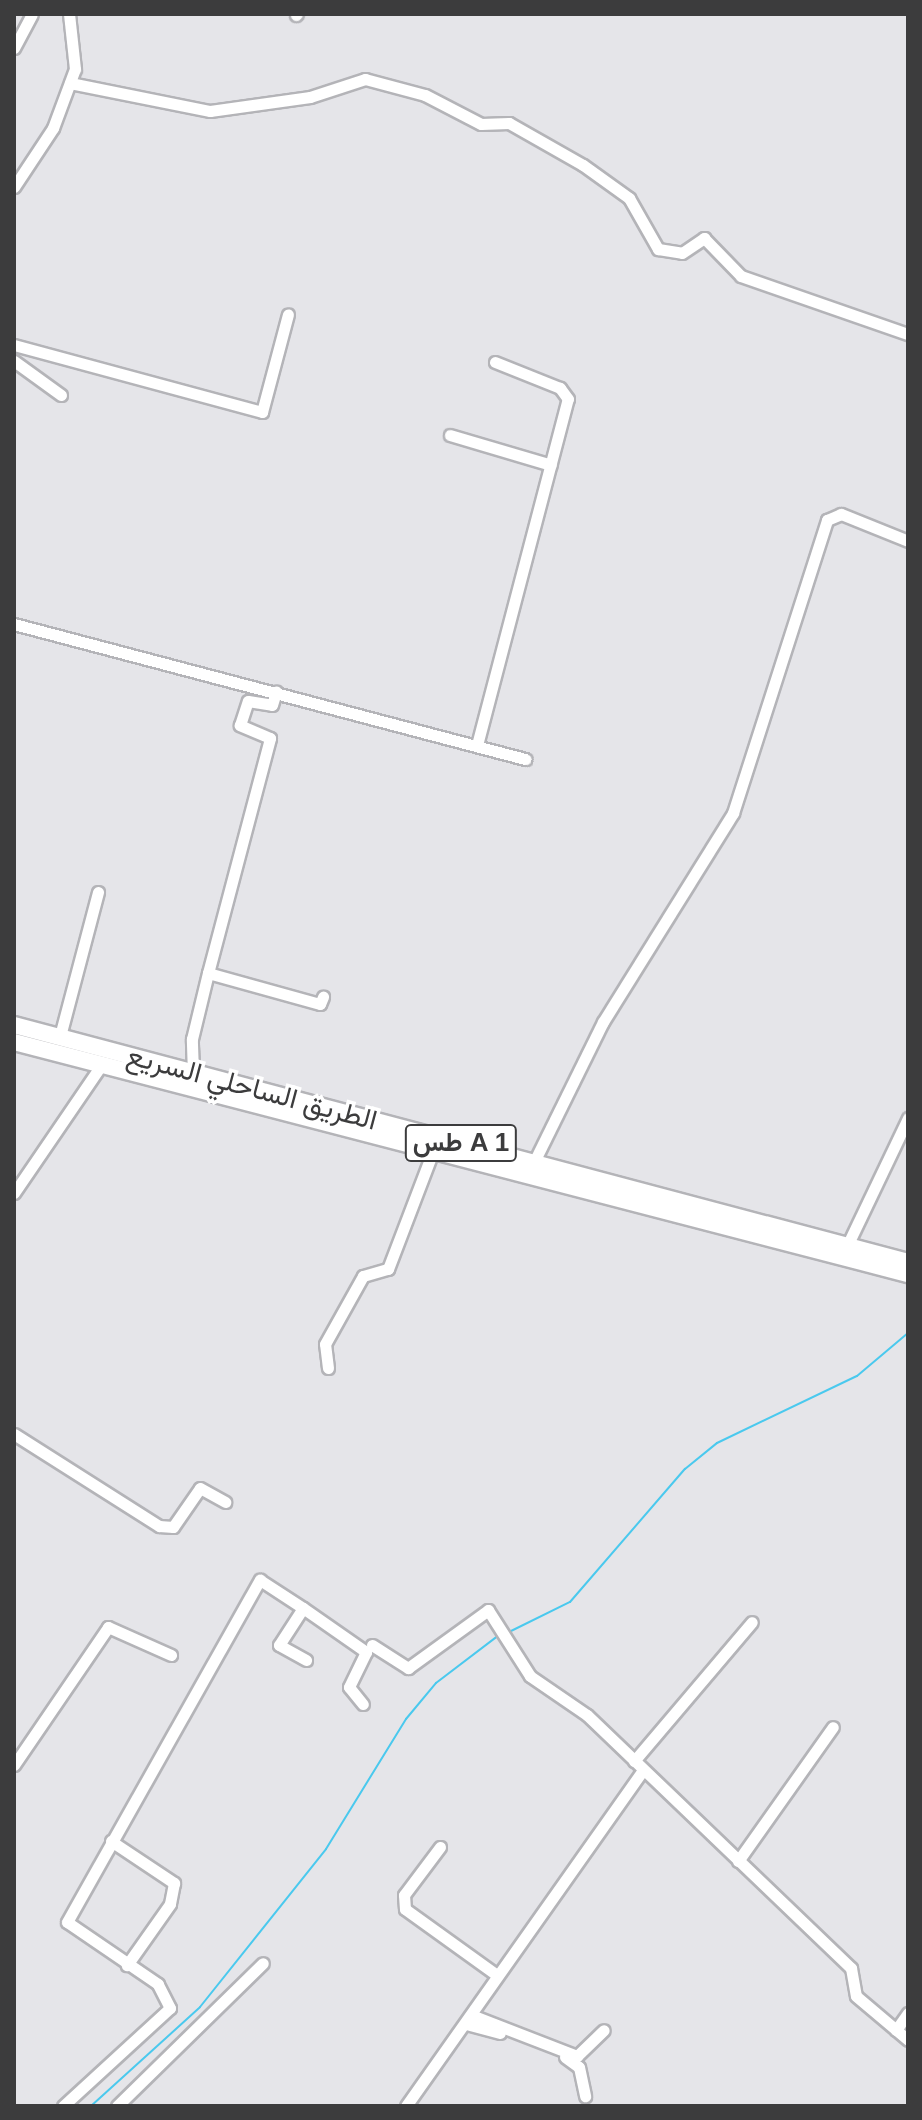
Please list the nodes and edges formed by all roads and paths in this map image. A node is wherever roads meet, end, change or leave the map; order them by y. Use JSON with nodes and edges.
{"nodes":[{"id":1,"x":32,"y":14,"type":"edge"},
{"id":2,"x":69,"y":14,"type":"edge"},
{"id":3,"x":14,"y":47,"type":"edge"},
{"id":4,"x":70,"y":83,"type":"junction"},
{"id":5,"x":14,"y":187,"type":"edge"},
{"id":6,"x":288,"y":314,"type":"dead end"},
{"id":7,"x":908,"y":334,"type":"edge"},
{"id":8,"x":14,"y":345,"type":"edge"},
{"id":9,"x":14,"y":361,"type":"edge"},
{"id":10,"x":495,"y":362,"type":"dead end"},
{"id":11,"x":61,"y":395,"type":"dead end"},
{"id":12,"x":450,"y":435,"type":"dead end"},
{"id":13,"x":551,"y":465,"type":"junction"},
{"id":14,"x":908,"y":541,"type":"edge"},
{"id":15,"x":14,"y":624,"type":"edge"},
{"id":16,"x":276,"y":692,"type":"junction"},
{"id":17,"x":477,"y":745,"type":"junction"},
{"id":18,"x":525,"y":759,"type":"dead end"},
{"id":19,"x":98,"y":892,"type":"dead end"},
{"id":20,"x":208,"y":973,"type":"junction"},
{"id":21,"x":323,"y":997,"type":"dead end"},
{"id":22,"x":14,"y":1025,"type":"edge"},
{"id":23,"x":60,"y":1036,"type":"junction"},
{"id":24,"x":14,"y":1042,"type":"edge"},
{"id":25,"x":102,"y":1064,"type":"junction"},
{"id":26,"x":193,"y":1073,"type":"junction"},
{"id":27,"x":908,"y":1118,"type":"edge"},
{"id":28,"x":433,"y":1151,"type":"junction"},
{"id":29,"x":534,"y":1162,"type":"junction"},
{"id":30,"x":14,"y":1193,"type":"edge"},
{"id":31,"x":847,"y":1246,"type":"junction"},
{"id":32,"x":908,"y":1262,"type":"edge"},
{"id":33,"x":908,"y":1274,"type":"edge"},
{"id":34,"x":328,"y":1368,"type":"dead end"},
{"id":35,"x":14,"y":1434,"type":"edge"},
{"id":36,"x":225,"y":1502,"type":"dead end"},
{"id":37,"x":303,"y":1608,"type":"junction"},
{"id":38,"x":752,"y":1622,"type":"dead end"},
{"id":39,"x":372,"y":1645,"type":"dead end"},
{"id":40,"x":171,"y":1655,"type":"dead end"},
{"id":41,"x":306,"y":1660,"type":"dead end"},
{"id":42,"x":363,"y":1704,"type":"dead end"},
{"id":43,"x":833,"y":1727,"type":"dead end"},
{"id":44,"x":634,"y":1761,"type":"junction"},
{"id":45,"x":14,"y":1765,"type":"edge"},
{"id":46,"x":643,"y":1770,"type":"junction"},
{"id":47,"x":111,"y":1841,"type":"junction"},
{"id":48,"x":440,"y":1847,"type":"dead end"},
{"id":49,"x":738,"y":1861,"type":"junction"},
{"id":50,"x":263,"y":1963,"type":"dead end"},
{"id":51,"x":127,"y":1965,"type":"junction"},
{"id":52,"x":497,"y":1975,"type":"junction"},
{"id":53,"x":908,"y":2013,"type":"edge"},
{"id":54,"x":468,"y":2019,"type":"junction"},
{"id":55,"x":604,"y":2030,"type":"dead end"},
{"id":56,"x":896,"y":2030,"type":"junction"},
{"id":57,"x":908,"y":2040,"type":"edge"},
{"id":58,"x":585,"y":2096,"type":"dead end"},
{"id":59,"x":63,"y":2106,"type":"edge"},
{"id":60,"x":117,"y":2106,"type":"edge"},
{"id":61,"x":406,"y":2106,"type":"edge"}],
"edges":[{"from":1,"to":3,"type":"street"},
{"from":2,"to":4,"type":"street"},
{"from":4,"to":5,"type":"street"},
{"from":4,"to":7,"type":"street"},
{"from":6,"to":8,"type":"street"},
{"from":9,"to":11,"type":"street"},
{"from":10,"to":13,"type":"street"},
{"from":12,"to":13,"type":"street"},
{"from":13,"to":17,"type":"street"},
{"from":14,"to":29,"type":"street"},
{"from":15,"to":16,"type":"street"},
{"from":16,"to":17,"type":"street"},
{"from":16,"to":20,"type":"street"},
{"from":17,"to":18,"type":"street"},
{"from":19,"to":23,"type":"street"},
{"from":20,"to":21,"type":"street"},
{"from":20,"to":26,"type":"street"},
{"from":22,"to":23,"type":"highway","name":"الطريق الساحلي السريع","number":"طس A 1"},
{"from":23,"to":26,"type":"highway","name":"الطريق الساحلي السريع","number":"طس A 1"},
{"from":24,"to":25,"type":"highway","name":"الطريق الساحلي السريع","number":"طس A 1"},
{"from":25,"to":28,"type":"highway","name":"الطريق الساحلي السريع","number":"طس A 1"},
{"from":25,"to":30,"type":"street"},
{"from":26,"to":29,"type":"highway","name":"الطريق الساحلي السريع","number":"طس A 1"},
{"from":27,"to":31,"type":"street"},
{"from":28,"to":33,"type":"highway","name":"الطريق الساحلي السريع","number":"طس A 1"},
{"from":28,"to":34,"type":"street"},
{"from":29,"to":31,"type":"highway","name":"الطريق الساحلي السريع","number":"طس A 1"},
{"from":31,"to":32,"type":"highway","name":"الطريق الساحلي السريع","number":"طس A 1"},
{"from":35,"to":36,"type":"street"},
{"from":37,"to":41,"type":"street"},
{"from":37,"to":42,"type":"street"},
{"from":37,"to":47,"type":"street"},
{"from":38,"to":44,"type":"street"},
{"from":39,"to":44,"type":"street"},
{"from":40,"to":45,"type":"street"},
{"from":43,"to":49,"type":"street"},
{"from":44,"to":46,"type":"street"},
{"from":46,"to":49,"type":"street"},
{"from":46,"to":52,"type":"street"},
{"from":47,"to":51,"type":"street"},
{"from":47,"to":51,"type":"street"},
{"from":48,"to":52,"type":"street"},
{"from":49,"to":56,"type":"street"},
{"from":50,"to":60,"type":"street"},
{"from":51,"to":59,"type":"street"},
{"from":52,"to":54,"type":"street"},
{"from":53,"to":56,"type":"street"},
{"from":54,"to":55,"type":"street"},
{"from":54,"to":58,"type":"street"},
{"from":54,"to":61,"type":"street"},
{"from":56,"to":57,"type":"street"}]}
